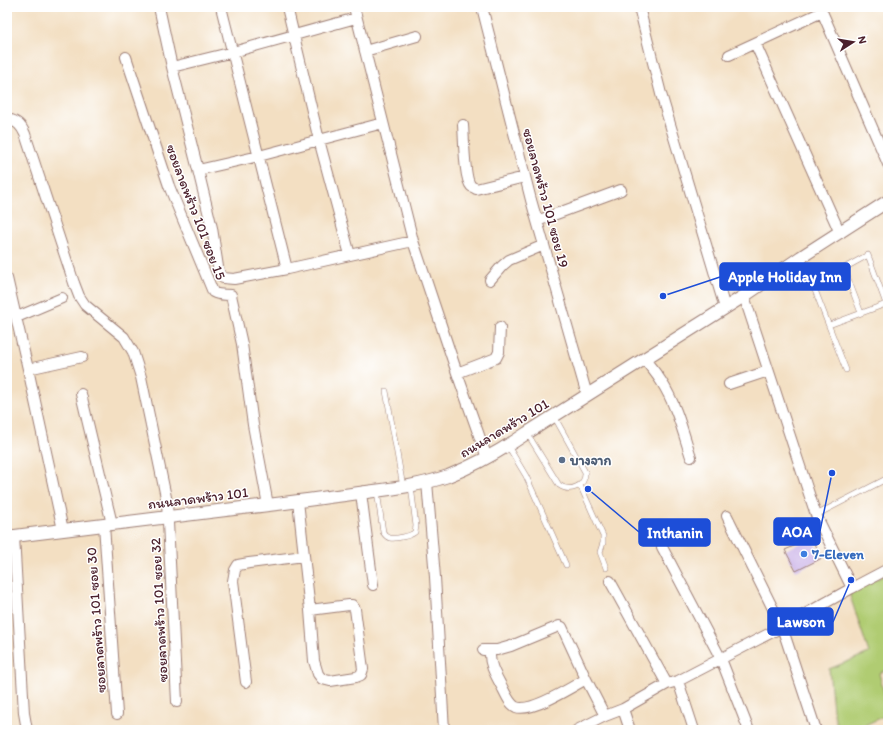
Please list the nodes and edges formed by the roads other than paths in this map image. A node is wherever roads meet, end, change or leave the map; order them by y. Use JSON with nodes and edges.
{"nodes":[{"id":1,"x":159,"y":7,"type":"edge"},
{"id":2,"x":221,"y":7,"type":"edge"},
{"id":3,"x":287,"y":7,"type":"edge"},
{"id":4,"x":354,"y":7,"type":"edge"},
{"id":5,"x":482,"y":7,"type":"edge"},
{"id":6,"x":638,"y":7,"type":"edge"},
{"id":7,"x":821,"y":9,"type":"edge"},
{"id":8,"x":356,"y":18,"type":"junction"},
{"id":9,"x":294,"y":35,"type":"junction"},
{"id":10,"x":417,"y":36,"type":"dead end"},
{"id":11,"x":755,"y":43,"type":"junction"},
{"id":12,"x":365,"y":51,"type":"junction"},
{"id":13,"x":233,"y":52,"type":"junction"},
{"id":14,"x":728,"y":55,"type":"dead end"},
{"id":15,"x":126,"y":57,"type":"dead end"},
{"id":16,"x":172,"y":68,"type":"junction"},
{"id":17,"x":7,"y":119,"type":"edge"},
{"id":18,"x":383,"y":123,"type":"junction"},
{"id":19,"x":463,"y":125,"type":"dead end"},
{"id":20,"x":319,"y":140,"type":"junction"},
{"id":21,"x":259,"y":156,"type":"junction"},
{"id":22,"x":888,"y":164,"type":"edge"},
{"id":23,"x":198,"y":170,"type":"junction"},
{"id":24,"x":526,"y":177,"type":"junction"},
{"id":25,"x":621,"y":190,"type":"dead end"},
{"id":26,"x":888,"y":201,"type":"edge"},
{"id":27,"x":537,"y":221,"type":"junction"},
{"id":28,"x":840,"y":232,"type":"junction"},
{"id":29,"x":413,"y":241,"type":"junction"},
{"id":30,"x":544,"y":244,"type":"junction"},
{"id":31,"x":350,"y":255,"type":"junction"},
{"id":32,"x":801,"y":257,"type":"junction"},
{"id":33,"x":844,"y":268,"type":"junction"},
{"id":34,"x":287,"y":269,"type":"junction"},
{"id":35,"x":7,"y":278,"type":"edge"},
{"id":36,"x":490,"y":280,"type":"dead end"},
{"id":37,"x":813,"y":285,"type":"junction"},
{"id":38,"x":744,"y":296,"type":"junction"},
{"id":39,"x":62,"y":298,"type":"dead end"},
{"id":40,"x":725,"y":308,"type":"junction"},
{"id":41,"x":861,"y":313,"type":"junction"},
{"id":42,"x":17,"y":317,"type":"junction"},
{"id":43,"x":828,"y":325,"type":"junction"},
{"id":44,"x":500,"y":327,"type":"dead end"},
{"id":45,"x":82,"y":356,"type":"dead end"},
{"id":46,"x":644,"y":359,"type":"junction"},
{"id":47,"x":28,"y":369,"type":"junction"},
{"id":48,"x":846,"y":370,"type":"dead end"},
{"id":49,"x":768,"y":371,"type":"junction"},
{"id":50,"x":457,"y":373,"type":"junction"},
{"id":51,"x":729,"y":384,"type":"dead end"},
{"id":52,"x":386,"y":391,"type":"dead end"},
{"id":53,"x":81,"y":394,"type":"dead end"},
{"id":54,"x":587,"y":395,"type":"junction"},
{"id":55,"x":554,"y":416,"type":"junction"},
{"id":56,"x":528,"y":433,"type":"junction"},
{"id":57,"x":508,"y":446,"type":"junction"},
{"id":58,"x":692,"y":457,"type":"dead end"},
{"id":59,"x":487,"y":458,"type":"junction"},
{"id":60,"x":888,"y":478,"type":"edge"},
{"id":61,"x":427,"y":482,"type":"junction"},
{"id":62,"x":580,"y":485,"type":"junction"},
{"id":63,"x":407,"y":487,"type":"junction"},
{"id":64,"x":377,"y":491,"type":"junction"},
{"id":65,"x":361,"y":493,"type":"junction"},
{"id":66,"x":298,"y":501,"type":"junction"},
{"id":67,"x":268,"y":505,"type":"junction"},
{"id":68,"x":816,"y":514,"type":"junction"},
{"id":69,"x":727,"y":516,"type":"dead end"},
{"id":70,"x":169,"y":517,"type":"junction"},
{"id":71,"x":108,"y":524,"type":"junction"},
{"id":72,"x":63,"y":530,"type":"junction"},
{"id":73,"x":11,"y":536,"type":"edge"},
{"id":74,"x":662,"y":547,"type":"dead end"},
{"id":75,"x":304,"y":556,"type":"junction"},
{"id":76,"x":566,"y":565,"type":"dead end"},
{"id":77,"x":606,"y":568,"type":"dead end"},
{"id":78,"x":888,"y":569,"type":"edge"},
{"id":79,"x":610,"y":581,"type":"dead end"},
{"id":80,"x":373,"y":585,"type":"dead end"},
{"id":81,"x":852,"y":588,"type":"junction"},
{"id":82,"x":310,"y":610,"type":"junction"},
{"id":83,"x":782,"y":627,"type":"junction"},
{"id":84,"x":721,"y":658,"type":"junction"},
{"id":85,"x":586,"y":679,"type":"junction"},
{"id":86,"x":678,"y":681,"type":"junction"},
{"id":87,"x":246,"y":682,"type":"dead end"},
{"id":88,"x":667,"y":684,"type":"junction"},
{"id":89,"x":177,"y":702,"type":"dead end"},
{"id":90,"x":623,"y":709,"type":"junction"},
{"id":91,"x":117,"y":714,"type":"dead end"},
{"id":92,"x":605,"y":716,"type":"junction"},
{"id":93,"x":748,"y":728,"type":"dead end"},
{"id":94,"x":27,"y":730,"type":"edge"},
{"id":95,"x":444,"y":730,"type":"edge"},
{"id":96,"x":578,"y":730,"type":"edge"},
{"id":97,"x":630,"y":730,"type":"edge"},
{"id":98,"x":694,"y":730,"type":"edge"},
{"id":99,"x":816,"y":730,"type":"edge"}],
"edges":[{"from":1,"to":16,"type":"street"},
{"from":2,"to":13,"type":"street"},
{"from":3,"to":9,"type":"street"},
{"from":4,"to":8,"type":"street"},
{"from":5,"to":24,"type":"street","name":"ซอยลาดพร้าว 101 ซอย 19"},
{"from":6,"to":40,"type":"street"},
{"from":7,"to":11,"type":"street"},
{"from":7,"to":22,"type":"street"},
{"from":8,"to":9,"type":"street"},
{"from":8,"to":12,"type":"street"},
{"from":9,"to":13,"type":"street"},
{"from":9,"to":20,"type":"street"},
{"from":10,"to":12,"type":"street"},
{"from":11,"to":14,"type":"street"},
{"from":11,"to":28,"type":"street"},
{"from":12,"to":18,"type":"street"},
{"from":13,"to":16,"type":"street"},
{"from":13,"to":21,"type":"street"},
{"from":15,"to":67,"type":"street","name":"ซอยลาดพร้าว 101 ซอย 15"},
{"from":16,"to":23,"type":"street"},
{"from":17,"to":70,"type":"street","name":"ซอยลาดพร้าว 101 ซอย 32"},
{"from":18,"to":20,"type":"street"},
{"from":18,"to":29,"type":"street"},
{"from":19,"to":24,"type":"street"},
{"from":20,"to":21,"type":"street"},
{"from":20,"to":31,"type":"street"},
{"from":21,"to":23,"type":"street"},
{"from":21,"to":34,"type":"street"},
{"from":23,"to":34,"type":"street"},
{"from":24,"to":27,"type":"street","name":"ซอยลาดพร้าว 101 ซอย 19"},
{"from":25,"to":27,"type":"street"},
{"from":26,"to":28,"type":"street","name":"ถนนลาดพร้าว 101"},
{"from":27,"to":30,"type":"street","name":"ซอยลาดพร้าว 101 ซอย 19"},
{"from":28,"to":32,"type":"street","name":"ถนนลาดพร้าว 101"},
{"from":29,"to":31,"type":"street"},
{"from":29,"to":50,"type":"street"},
{"from":30,"to":36,"type":"street"},
{"from":30,"to":54,"type":"street","name":"ซอยลาดพร้าว 101 ซอย 19"},
{"from":31,"to":34,"type":"street"},
{"from":32,"to":37,"type":"lane"},
{"from":32,"to":38,"type":"street","name":"ถนนลาดพร้าว 101"},
{"from":33,"to":37,"type":"lane"},
{"from":33,"to":41,"type":"lane"},
{"from":33,"to":41,"type":"lane"},
{"from":35,"to":42,"type":"street"},
{"from":37,"to":43,"type":"lane"},
{"from":38,"to":40,"type":"street","name":"ถนนลาดพร้าว 101"},
{"from":38,"to":49,"type":"street"},
{"from":39,"to":42,"type":"street"},
{"from":40,"to":46,"type":"street","name":"ถนนลาดพร้าว 101"},
{"from":41,"to":43,"type":"lane"},
{"from":42,"to":47,"type":"street"},
{"from":43,"to":48,"type":"lane"},
{"from":44,"to":50,"type":"street"},
{"from":45,"to":47,"type":"street"},
{"from":46,"to":54,"type":"street","name":"ถนนลาดพร้าว 101"},
{"from":46,"to":58,"type":"street"},
{"from":47,"to":72,"type":"street"},
{"from":49,"to":51,"type":"street"},
{"from":49,"to":68,"type":"street"},
{"from":50,"to":59,"type":"street"},
{"from":52,"to":63,"type":"lane"},
{"from":53,"to":71,"type":"street","name":"ซอยลาดพร้าว 101 ซอย 30"},
{"from":54,"to":55,"type":"street","name":"ถนนลาดพร้าว 101"},
{"from":55,"to":56,"type":"street","name":"ถนนลาดพร้าว 101"},
{"from":55,"to":62,"type":"lane"},
{"from":56,"to":57,"type":"street","name":"ถนนลาดพร้าว 101"},
{"from":56,"to":62,"type":"lane"},
{"from":57,"to":59,"type":"street","name":"ถนนลาดพร้าว 101"},
{"from":57,"to":76,"type":"lane"},
{"from":59,"to":61,"type":"street","name":"ถนนลาดพร้าว 101"},
{"from":60,"to":68,"type":"lane"},
{"from":61,"to":63,"type":"street","name":"ถนนลาดพร้าว 101"},
{"from":61,"to":95,"type":"street"},
{"from":62,"to":77,"type":"lane"},
{"from":63,"to":64,"type":"street","name":"ถนนลาดพร้าว 101"},
{"from":63,"to":64,"type":"lane"},
{"from":64,"to":65,"type":"street","name":"ถนนลาดพร้าว 101"},
{"from":65,"to":66,"type":"street","name":"ถนนลาดพร้าว 101"},
{"from":65,"to":80,"type":"street"},
{"from":66,"to":67,"type":"street","name":"ถนนลาดพร้าว 101"},
{"from":66,"to":75,"type":"street"},
{"from":67,"to":70,"type":"street","name":"ถนนลาดพร้าว 101"},
{"from":68,"to":81,"type":"street"},
{"from":69,"to":83,"type":"street"},
{"from":70,"to":71,"type":"street","name":"ถนนลาดพร้าว 101"},
{"from":70,"to":89,"type":"street","name":"ซอยลาดพร้าว 101 ซอย 32"},
{"from":71,"to":72,"type":"street","name":"ถนนลาดพร้าว 101"},
{"from":71,"to":91,"type":"street","name":"ซอยลาดพร้าว 101 ซอย 30"},
{"from":72,"to":73,"type":"street","name":"ถนนลาดพร้าว 101"},
{"from":73,"to":94,"type":"street"},
{"from":74,"to":84,"type":"street"},
{"from":75,"to":82,"type":"street"},
{"from":75,"to":87,"type":"street"},
{"from":78,"to":81,"type":"street"},
{"from":79,"to":88,"type":"street"},
{"from":81,"to":83,"type":"street"},
{"from":82,"to":82,"type":"street"},
{"from":83,"to":84,"type":"street"},
{"from":83,"to":99,"type":"street"},
{"from":84,"to":86,"type":"street"},
{"from":84,"to":93,"type":"street"},
{"from":85,"to":85,"type":"street"},
{"from":85,"to":92,"type":"street"},
{"from":86,"to":88,"type":"street"},
{"from":86,"to":98,"type":"street"},
{"from":88,"to":90,"type":"street"},
{"from":90,"to":92,"type":"street"},
{"from":90,"to":97,"type":"street"},
{"from":92,"to":96,"type":"street"}]}
